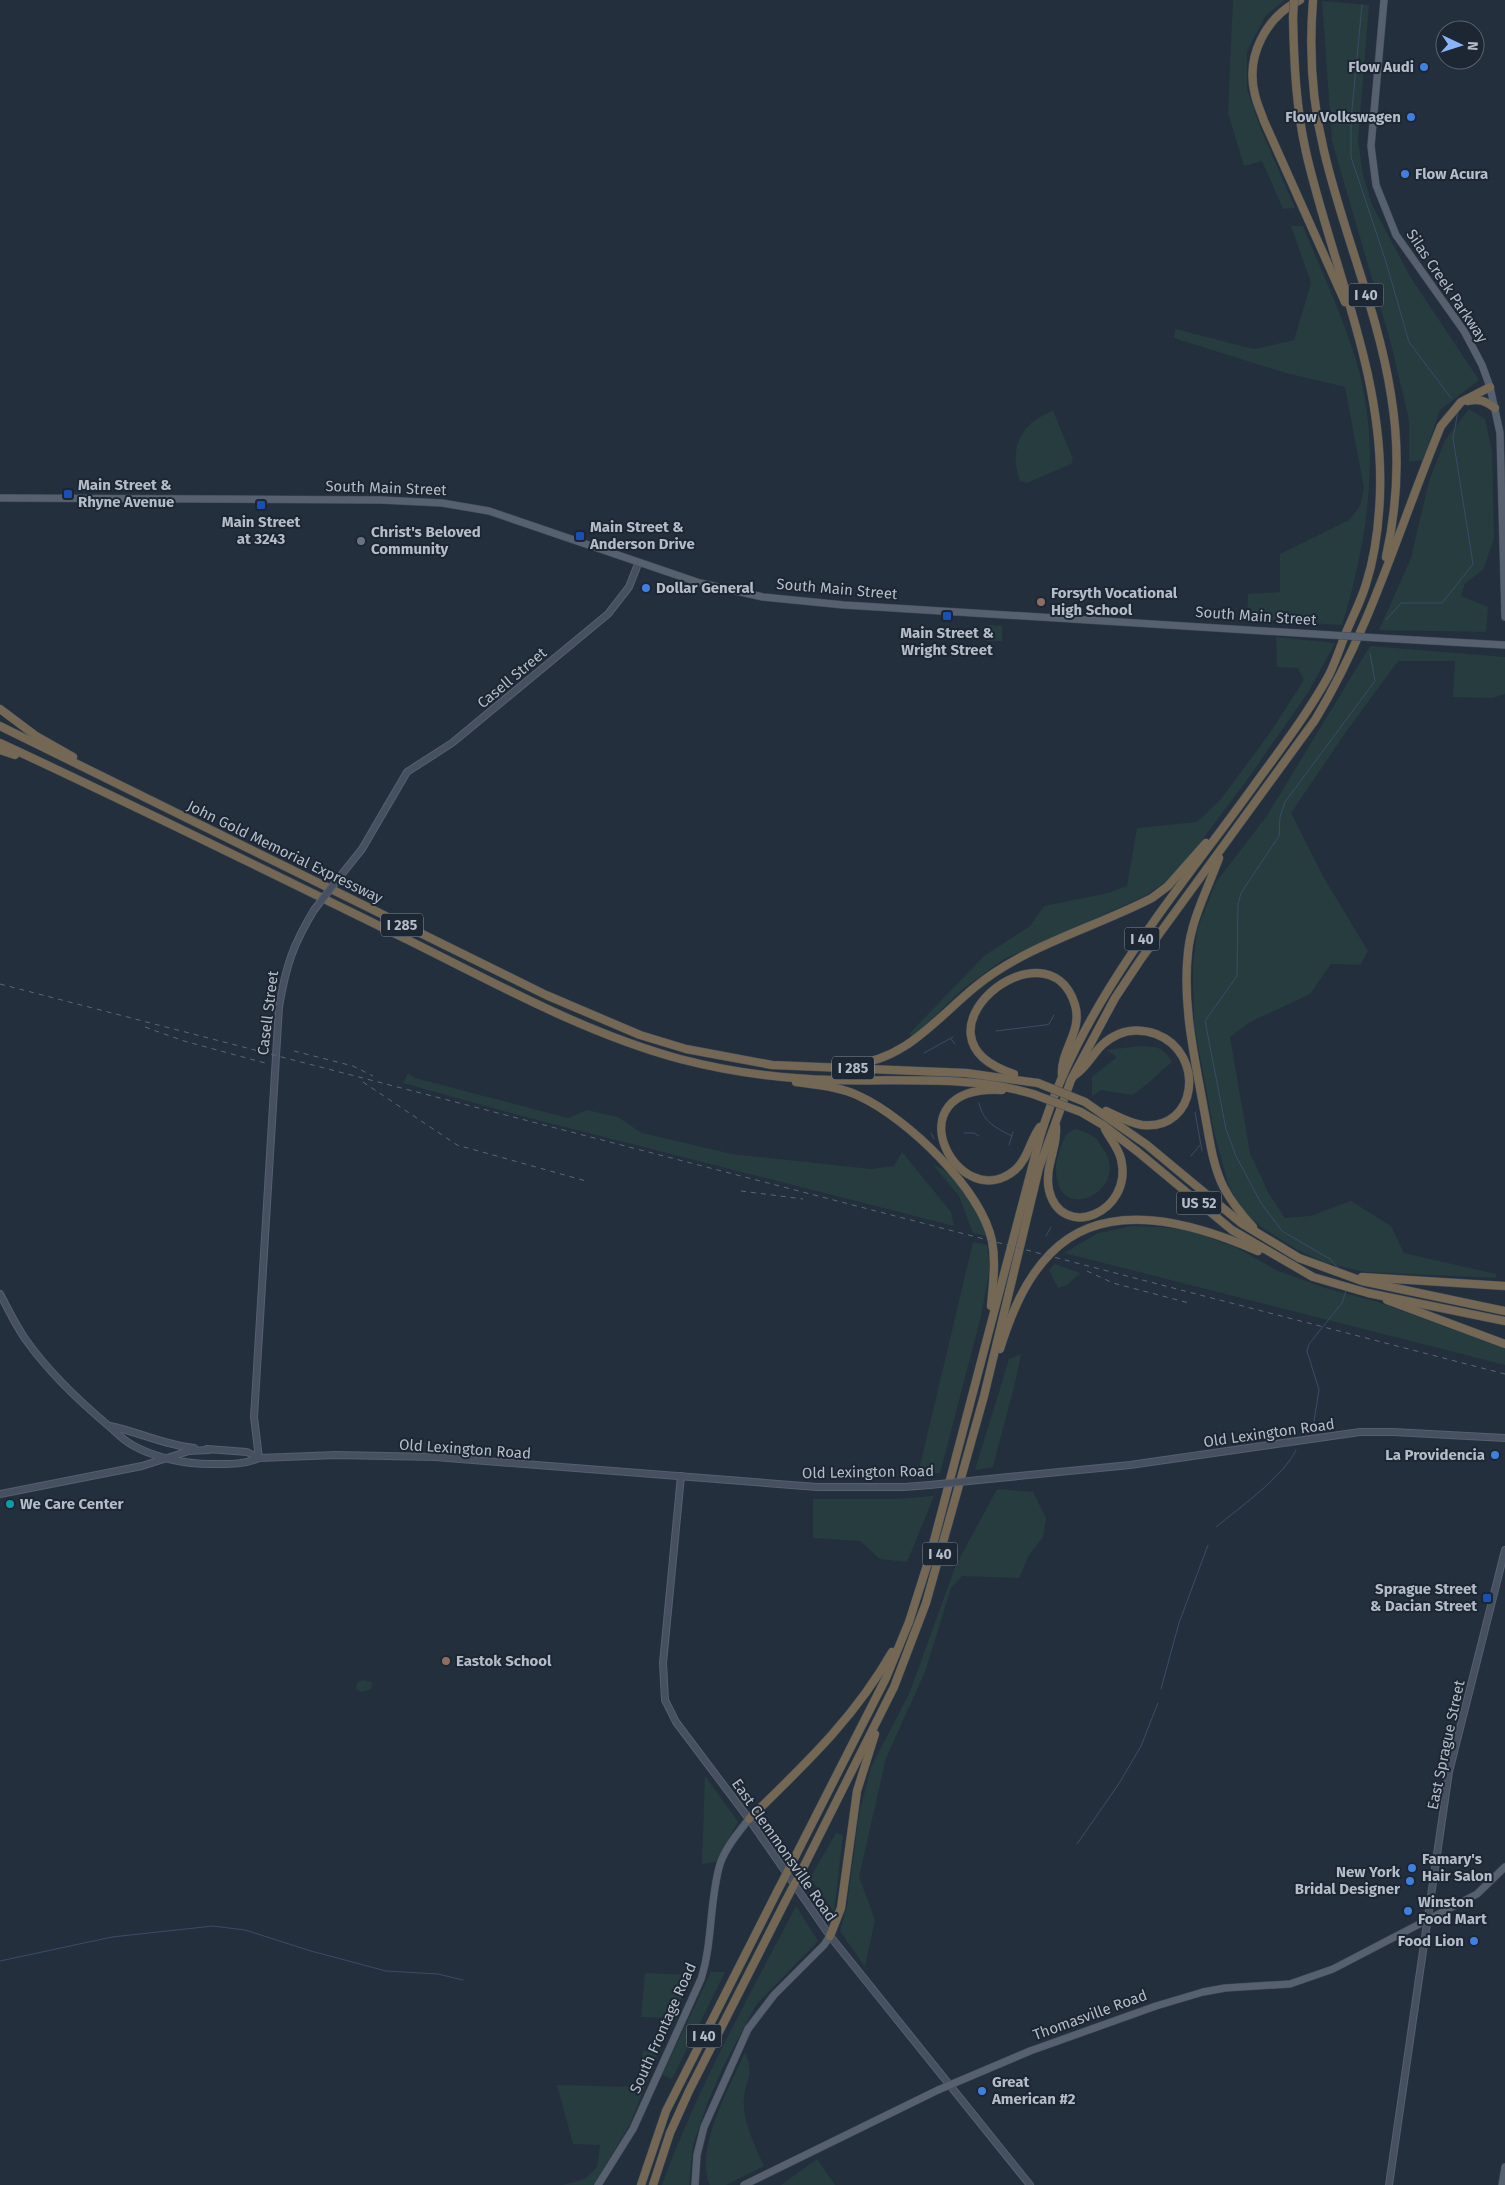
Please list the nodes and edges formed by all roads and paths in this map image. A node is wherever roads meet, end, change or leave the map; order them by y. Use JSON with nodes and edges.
{"nodes":[{"id":1,"x":1294,"y":0,"type":"edge"},
{"id":2,"x":1300,"y":0,"type":"edge"},
{"id":3,"x":1313,"y":0,"type":"edge"},
{"id":4,"x":1384,"y":0,"type":"edge"},
{"id":5,"x":1357,"y":330,"type":"junction"},
{"id":6,"x":1490,"y":387,"type":"junction"},
{"id":7,"x":1461,"y":402,"type":"junction"},
{"id":8,"x":1495,"y":408,"type":"junction"},
{"id":9,"x":0,"y":498,"type":"edge"},
{"id":10,"x":638,"y":564,"type":"junction"},
{"id":11,"x":1380,"y":583,"type":"junction"},
{"id":12,"x":1505,"y":617,"type":"edge"},
{"id":13,"x":1505,"y":645,"type":"edge"},
{"id":14,"x":0,"y":709,"type":"edge"},
{"id":15,"x":0,"y":726,"type":"edge"},
{"id":16,"x":0,"y":743,"type":"edge"},
{"id":17,"x":0,"y":750,"type":"edge"},
{"id":18,"x":124,"y":788,"type":"junction"},
{"id":19,"x":137,"y":806,"type":"junction"},
{"id":20,"x":1236,"y":810,"type":"junction"},
{"id":21,"x":1223,"y":848,"type":"junction"},
{"id":22,"x":804,"y":1066,"type":"junction"},
{"id":23,"x":743,"y":1072,"type":"junction"},
{"id":24,"x":1073,"y":1076,"type":"junction"},
{"id":25,"x":1062,"y":1077,"type":"junction"},
{"id":26,"x":1022,"y":1080,"type":"junction"},
{"id":27,"x":1022,"y":1090,"type":"junction"},
{"id":28,"x":1085,"y":1102,"type":"junction"},
{"id":29,"x":1044,"y":1122,"type":"junction"},
{"id":30,"x":1056,"y":1124,"type":"junction"},
{"id":31,"x":1103,"y":1125,"type":"junction"},
{"id":32,"x":1262,"y":1236,"type":"junction"},
{"id":33,"x":1303,"y":1271,"type":"junction"},
{"id":34,"x":1361,"y":1279,"type":"junction"},
{"id":35,"x":1505,"y":1286,"type":"edge"},
{"id":36,"x":1368,"y":1293,"type":"junction"},
{"id":37,"x":0,"y":1294,"type":"edge"},
{"id":38,"x":1505,"y":1312,"type":"edge"},
{"id":39,"x":1505,"y":1321,"type":"edge"},
{"id":40,"x":988,"y":1330,"type":"junction"},
{"id":41,"x":1505,"y":1344,"type":"edge"},
{"id":42,"x":984,"y":1396,"type":"junction"},
{"id":43,"x":109,"y":1426,"type":"junction"},
{"id":44,"x":1505,"y":1438,"type":"edge"},
{"id":45,"x":209,"y":1450,"type":"junction"},
{"id":46,"x":169,"y":1458,"type":"junction"},
{"id":47,"x":259,"y":1458,"type":"junction"},
{"id":48,"x":681,"y":1476,"type":"junction"},
{"id":49,"x":0,"y":1494,"type":"edge"},
{"id":50,"x":1505,"y":1550,"type":"edge"},
{"id":51,"x":909,"y":1622,"type":"junction"},
{"id":52,"x":884,"y":1708,"type":"junction"},
{"id":53,"x":749,"y":1819,"type":"junction"},
{"id":54,"x":1505,"y":1867,"type":"edge"},
{"id":55,"x":1429,"y":1920,"type":"junction"},
{"id":56,"x":830,"y":1936,"type":"junction"},
{"id":57,"x":948,"y":2086,"type":"junction"},
{"id":58,"x":1505,"y":2167,"type":"edge"},
{"id":59,"x":771,"y":2172,"type":"junction"},
{"id":60,"x":598,"y":2185,"type":"edge"},
{"id":61,"x":641,"y":2185,"type":"edge"},
{"id":62,"x":653,"y":2185,"type":"edge"},
{"id":63,"x":695,"y":2185,"type":"edge"},
{"id":64,"x":744,"y":2185,"type":"edge"},
{"id":65,"x":754,"y":2185,"type":"edge"},
{"id":66,"x":1030,"y":2185,"type":"edge"},
{"id":67,"x":1389,"y":2185,"type":"edge"},
{"id":68,"x":1502,"y":2185,"type":"edge"}],
"edges":[{"from":1,"to":5,"type":"highway","number":"I 40","bridge":true},
{"from":2,"to":5,"type":"highway"},
{"from":3,"to":11,"type":"highway","number":"I 40"},
{"from":4,"to":6,"type":"main road","name":"Silas Creek Parkway"},
{"from":5,"to":20,"type":"highway","number":"I 40"},
{"from":6,"to":7,"type":"highway"},
{"from":6,"to":8,"type":"main road","name":"Silas Creek Parkway"},
{"from":7,"to":8,"type":"highway"},
{"from":7,"to":11,"type":"highway"},
{"from":8,"to":12,"type":"main road","name":"Silas Creek Parkway"},
{"from":9,"to":10,"type":"main road","name":"South Main Street"},
{"from":10,"to":13,"type":"main road","name":"South Main Street","bridge":true},
{"from":10,"to":47,"type":"main road","name":"Casell Street","bridge":true},
{"from":11,"to":21,"type":"highway","number":"I 40"},
{"from":14,"to":18,"type":"highway"},
{"from":15,"to":18,"type":"highway","name":"John Gold Memorial Expressway","number":"I 285"},
{"from":16,"to":19,"type":"highway","name":"John Gold Memorial Expressway","number":"I 285"},
{"from":17,"to":19,"type":"highway"},
{"from":18,"to":22,"type":"highway","name":"John Gold Memorial Expressway","number":"I 285"},
{"from":19,"to":23,"type":"highway","name":"John Gold Memorial Expressway","number":"I 285"},
{"from":20,"to":22,"type":"highway"},
{"from":20,"to":25,"type":"highway","number":"I 40"},
{"from":21,"to":24,"type":"highway","number":"I 40"},
{"from":21,"to":32,"type":"highway"},
{"from":22,"to":26,"type":"highway","name":"John Gold Memorial Expressway","number":"I 285"},
{"from":23,"to":27,"type":"highway","name":"John Gold Memorial Expressway","number":"I 285"},
{"from":23,"to":40,"type":"highway"},
{"from":24,"to":28,"type":"highway"},
{"from":24,"to":30,"type":"highway","number":"I 40"},
{"from":25,"to":26,"type":"highway"},
{"from":25,"to":29,"type":"highway","number":"I 40"},
{"from":26,"to":28,"type":"highway","name":"John Gold Memorial Expressway","number":"I 285","bridge":true},
{"from":27,"to":29,"type":"highway"},
{"from":27,"to":31,"type":"highway","name":"John Gold Memorial Expressway","number":"I 285","bridge":true},
{"from":28,"to":32,"type":"highway","name":"John Gold Memorial Expressway","number":"US 52"},
{"from":29,"to":40,"type":"highway","number":"I 40"},
{"from":30,"to":31,"type":"highway"},
{"from":30,"to":42,"type":"highway","number":"I 40"},
{"from":31,"to":33,"type":"highway","name":"John Gold Memorial Expressway","number":"US 52"},
{"from":32,"to":34,"type":"highway","name":"John Gold Memorial Expressway","number":"US 52"},
{"from":33,"to":36,"type":"highway","name":"John Gold Memorial Expressway","number":"US 52"},
{"from":33,"to":42,"type":"highway"},
{"from":34,"to":35,"type":"highway"},
{"from":34,"to":38,"type":"highway"},
{"from":36,"to":39,"type":"highway","name":"John Gold Memorial Expressway","number":"US 52"},
{"from":36,"to":41,"type":"highway"},
{"from":37,"to":43,"type":"main road"},
{"from":40,"to":51,"type":"highway","number":"I 40"},
{"from":42,"to":52,"type":"highway","number":"I 40"},
{"from":43,"to":45,"type":"main road"},
{"from":43,"to":46,"type":"main road"},
{"from":44,"to":48,"type":"main road","name":"Old Lexington Road","bridge":true},
{"from":45,"to":46,"type":"main road"},
{"from":45,"to":47,"type":"main road","name":"Old Lexington Road"},
{"from":46,"to":47,"type":"main road","name":"Old Lexington Road"},
{"from":46,"to":49,"type":"main road","name":"Old Lexington Road"},
{"from":47,"to":48,"type":"main road","name":"Old Lexington Road"},
{"from":48,"to":53,"type":"main road","name":"East Clemmonsville Road"},
{"from":50,"to":55,"type":"main road","name":"East Sprague Street"},
{"from":51,"to":53,"type":"highway"},
{"from":51,"to":61,"type":"highway","number":"I 40","bridge":true},
{"from":52,"to":56,"type":"highway"},
{"from":52,"to":62,"type":"highway","number":"I 40","bridge":true},
{"from":53,"to":56,"type":"main road","name":"East Clemmonsville Road"},
{"from":53,"to":60,"type":"main road","name":"South Frontage Road"},
{"from":54,"to":55,"type":"main road","name":"Thomasville Road"},
{"from":55,"to":57,"type":"main road","name":"Thomasville Road"},
{"from":55,"to":67,"type":"main road","name":"East Sprague Street"},
{"from":56,"to":57,"type":"main road","name":"East Clemmonsville Road"},
{"from":56,"to":63,"type":"main road"},
{"from":57,"to":59,"type":"main road","name":"Thomasville Road"},
{"from":57,"to":66,"type":"main road","name":"East Clemmonsville Road"},
{"from":58,"to":68,"type":"main road"},
{"from":59,"to":64,"type":"main road","name":"Thomasville Road"},
{"from":59,"to":65,"type":"main road","name":"Thomasville Road"}]}
